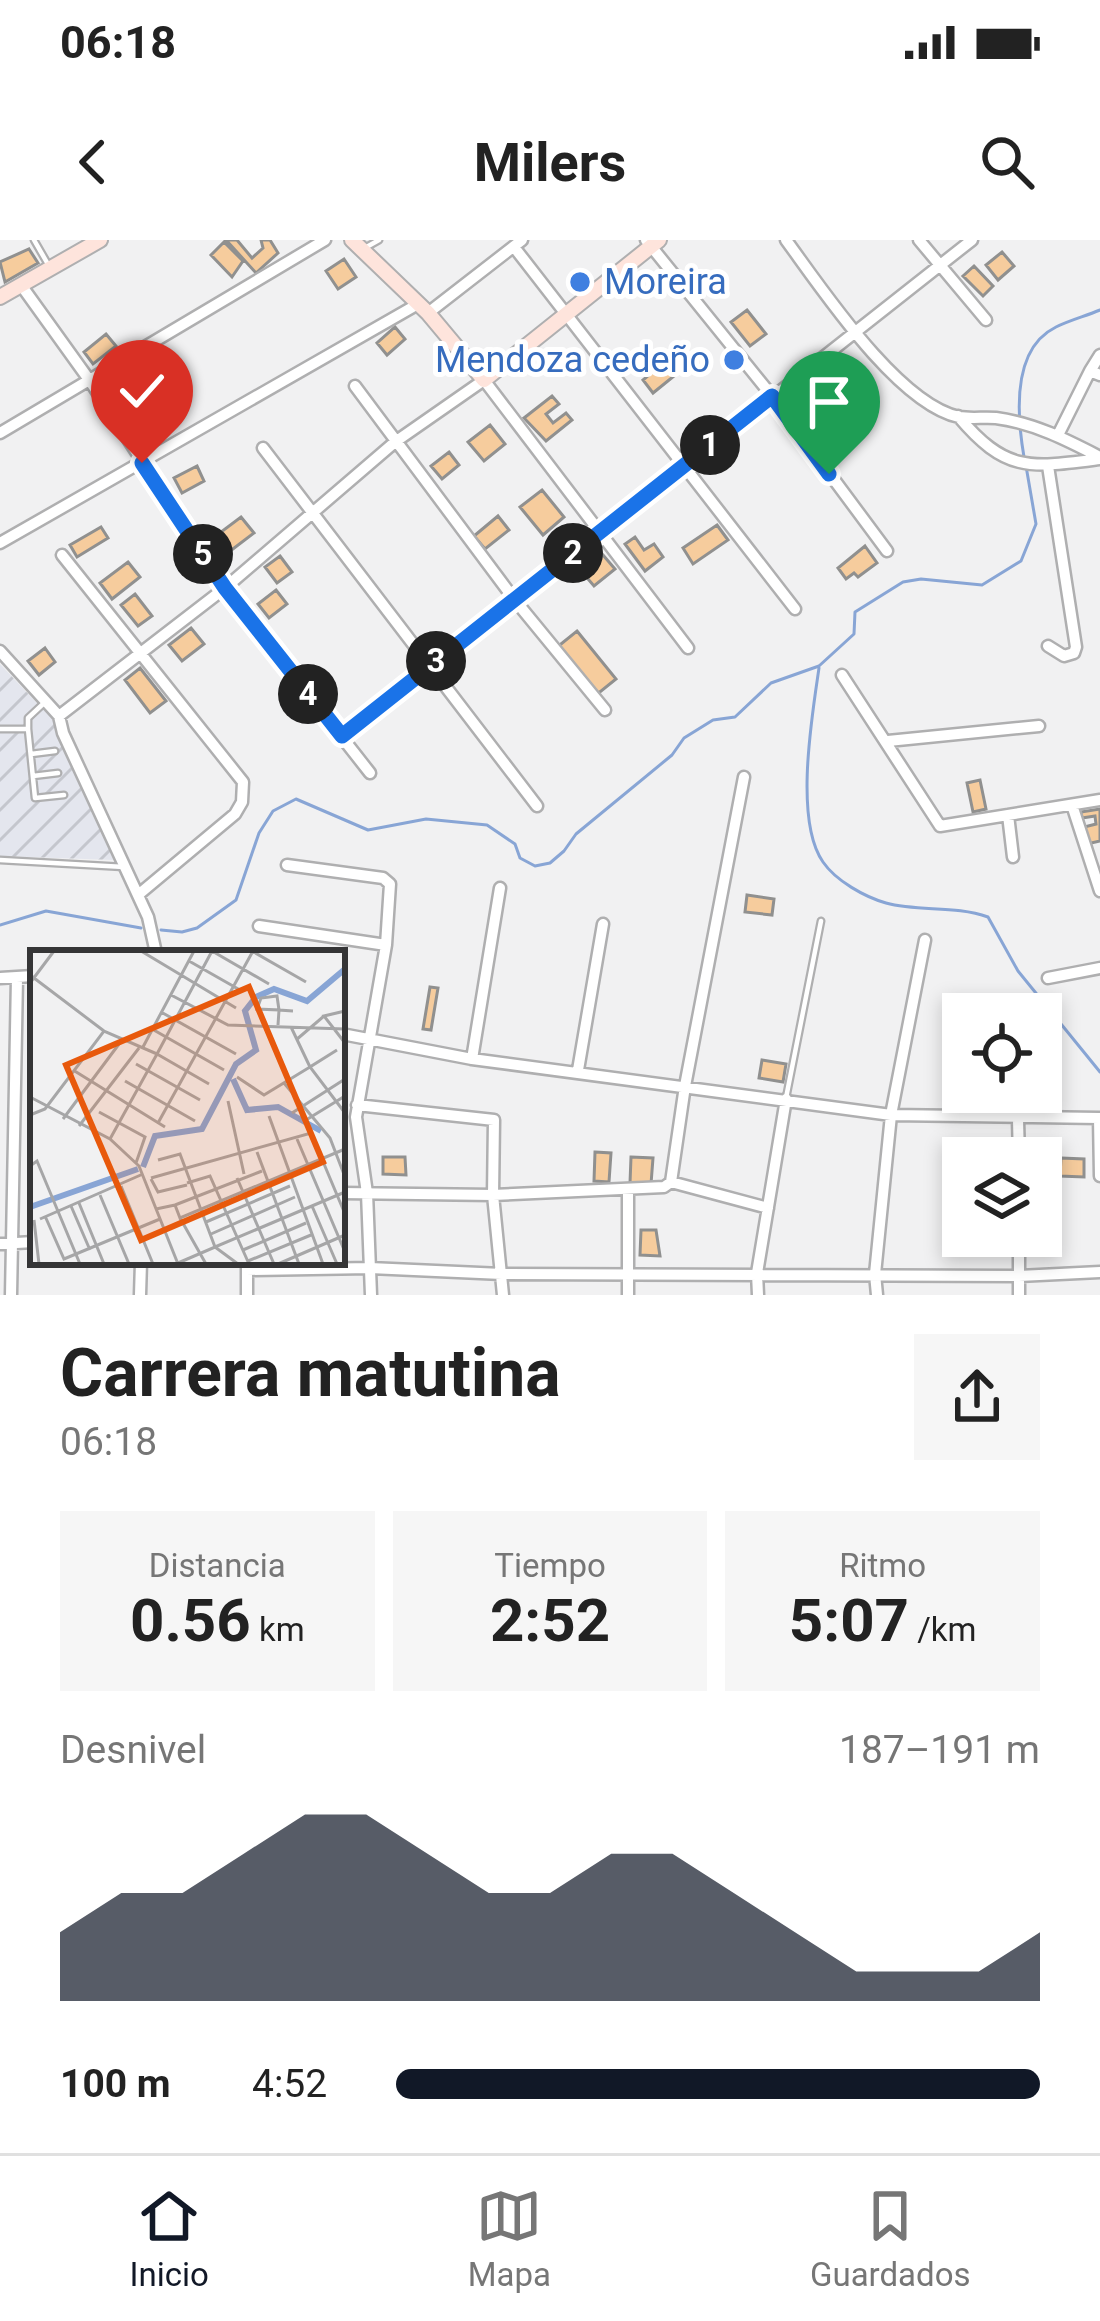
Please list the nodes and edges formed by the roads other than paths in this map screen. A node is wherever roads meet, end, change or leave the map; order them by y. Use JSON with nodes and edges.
{"nodes":[{"id":1,"x":34,"y":240,"type":"edge"},
{"id":2,"x":100,"y":240,"type":"edge"},
{"id":3,"x":326,"y":240,"type":"edge"},
{"id":4,"x":379,"y":240,"type":"edge"},
{"id":5,"x":786,"y":240,"type":"edge"},
{"id":6,"x":919,"y":240,"type":"edge"},
{"id":7,"x":972,"y":240,"type":"edge"},
{"id":8,"x":519,"y":242,"type":"edge"},
{"id":9,"x":652,"y":242,"type":"edge"},
{"id":10,"x":357,"y":245,"type":"edge"},
{"id":11,"x":939,"y":266,"type":"junction"},
{"id":12,"x":51,"y":269,"type":"junction"},
{"id":13,"x":21,"y":285,"type":"junction"},
{"id":14,"x":2,"y":292,"type":"edge"},
{"id":15,"x":423,"y":309,"type":"junction"},
{"id":16,"x":568,"y":314,"type":"junction"},
{"id":17,"x":986,"y":320,"type":"dead end"},
{"id":18,"x":854,"y":332,"type":"junction"},
{"id":19,"x":1100,"y":355,"type":"edge"},
{"id":20,"x":1095,"y":373,"type":"edge"},
{"id":21,"x":484,"y":380,"type":"junction"},
{"id":22,"x":90,"y":381,"type":"junction"},
{"id":23,"x":355,"y":386,"type":"dead end"},
{"id":24,"x":772,"y":396,"type":"junction"},
{"id":25,"x":958,"y":416,"type":"junction"},
{"id":26,"x":0,"y":433,"type":"edge"},
{"id":27,"x":1058,"y":435,"type":"junction"},
{"id":28,"x":395,"y":442,"type":"junction"},
{"id":29,"x":263,"y":448,"type":"dead end"},
{"id":30,"x":1100,"y":458,"type":"edge"},
{"id":31,"x":142,"y":463,"type":"junction"},
{"id":32,"x":686,"y":464,"type":"junction"},
{"id":33,"x":1048,"y":466,"type":"junction"},
{"id":34,"x":313,"y":510,"type":"junction"},
{"id":35,"x":601,"y":530,"type":"junction"},
{"id":36,"x":0,"y":543,"type":"edge"},
{"id":37,"x":887,"y":551,"type":"dead end"},
{"id":38,"x":62,"y":555,"type":"dead end"},
{"id":39,"x":225,"y":588,"type":"junction"},
{"id":40,"x":514,"y":599,"type":"junction"},
{"id":41,"x":794,"y":609,"type":"dead end"},
{"id":42,"x":1048,"y":646,"type":"dead end"},
{"id":43,"x":688,"y":648,"type":"dead end"},
{"id":44,"x":0,"y":651,"type":"edge"},
{"id":45,"x":139,"y":652,"type":"junction"},
{"id":46,"x":431,"y":665,"type":"junction"},
{"id":47,"x":842,"y":675,"type":"dead end"},
{"id":48,"x":46,"y":702,"type":"junction"},
{"id":49,"x":604,"y":710,"type":"dead end"},
{"id":50,"x":59,"y":716,"type":"junction"},
{"id":51,"x":1039,"y":726,"type":"dead end"},
{"id":52,"x":0,"y":729,"type":"edge"},
{"id":53,"x":28,"y":729,"type":"junction"},
{"id":54,"x":342,"y":736,"type":"junction"},
{"id":55,"x":888,"y":741,"type":"junction"},
{"id":56,"x":55,"y":751,"type":"dead end"},
{"id":57,"x":31,"y":754,"type":"junction"},
{"id":58,"x":58,"y":773,"type":"dead end"},
{"id":59,"x":370,"y":773,"type":"dead end"},
{"id":60,"x":33,"y":776,"type":"junction"},
{"id":61,"x":744,"y":777,"type":"dead end"},
{"id":62,"x":64,"y":795,"type":"dead end"},
{"id":63,"x":1100,"y":800,"type":"edge"},
{"id":64,"x":1072,"y":805,"type":"junction"},
{"id":65,"x":537,"y":806,"type":"dead end"},
{"id":66,"x":1008,"y":815,"type":"junction"},
{"id":67,"x":1013,"y":857,"type":"dead end"},
{"id":68,"x":0,"y":860,"type":"edge"},
{"id":69,"x":287,"y":865,"type":"dead end"},
{"id":70,"x":124,"y":867,"type":"junction"},
{"id":71,"x":500,"y":888,"type":"dead end"},
{"id":72,"x":1100,"y":891,"type":"edge"},
{"id":73,"x":138,"y":895,"type":"junction"},
{"id":74,"x":821,"y":921,"type":"dead end"},
{"id":75,"x":603,"y":924,"type":"dead end"},
{"id":76,"x":259,"y":926,"type":"dead end"},
{"id":77,"x":925,"y":940,"type":"dead end"},
{"id":78,"x":386,"y":945,"type":"junction"},
{"id":79,"x":155,"y":950,"type":"edge"},
{"id":80,"x":1100,"y":968,"type":"edge"},
{"id":81,"x":30,"y":976,"type":"edge"},
{"id":82,"x":0,"y":978,"type":"edge"},
{"id":83,"x":16,"y":978,"type":"junction"},
{"id":84,"x":1048,"y":978,"type":"dead end"},
{"id":85,"x":345,"y":1034,"type":"edge"},
{"id":86,"x":370,"y":1038,"type":"junction"},
{"id":87,"x":472,"y":1059,"type":"junction"},
{"id":88,"x":578,"y":1070,"type":"junction"},
{"id":89,"x":685,"y":1086,"type":"junction"},
{"id":90,"x":786,"y":1099,"type":"junction"},
{"id":91,"x":352,"y":1112,"type":"edge"},
{"id":92,"x":891,"y":1115,"type":"junction"},
{"id":93,"x":1100,"y":1118,"type":"edge"},
{"id":94,"x":1018,"y":1120,"type":"junction"},
{"id":95,"x":1018,"y":1137,"type":"edge"},
{"id":96,"x":1100,"y":1176,"type":"edge"},
{"id":97,"x":670,"y":1182,"type":"junction"},
{"id":98,"x":628,"y":1189,"type":"junction"},
{"id":99,"x":345,"y":1193,"type":"edge"},
{"id":100,"x":367,"y":1193,"type":"junction"},
{"id":101,"x":493,"y":1195,"type":"junction"},
{"id":102,"x":768,"y":1208,"type":"junction"},
{"id":103,"x":6,"y":1244,"type":"edge"},
{"id":104,"x":1019,"y":1257,"type":"edge"},
{"id":105,"x":141,"y":1265,"type":"edge"},
{"id":106,"x":247,"y":1266,"type":"edge"},
{"id":107,"x":370,"y":1268,"type":"junction"},
{"id":108,"x":627,"y":1272,"type":"junction"},
{"id":109,"x":1100,"y":1272,"type":"edge"},
{"id":110,"x":757,"y":1273,"type":"junction"},
{"id":111,"x":502,"y":1274,"type":"junction"},
{"id":112,"x":875,"y":1274,"type":"junction"},
{"id":113,"x":1019,"y":1276,"type":"junction"},
{"id":114,"x":11,"y":1295,"type":"edge"},
{"id":115,"x":140,"y":1295,"type":"edge"},
{"id":116,"x":247,"y":1295,"type":"edge"},
{"id":117,"x":371,"y":1295,"type":"edge"},
{"id":118,"x":503,"y":1295,"type":"edge"},
{"id":119,"x":628,"y":1295,"type":"edge"},
{"id":120,"x":758,"y":1295,"type":"edge"},
{"id":121,"x":877,"y":1295,"type":"edge"},
{"id":122,"x":1019,"y":1295,"type":"edge"}],
"edges":[{"from":1,"to":12,"type":"lane"},
{"from":2,"to":12,"type":"main road"},
{"from":3,"to":22,"type":"street"},
{"from":4,"to":10,"type":"lane"},
{"from":5,"to":18,"type":"street"},
{"from":6,"to":11,"type":"street"},
{"from":7,"to":11,"type":"street"},
{"from":8,"to":15,"type":"street"},
{"from":8,"to":16,"type":"street"},
{"from":9,"to":16,"type":"main road"},
{"from":9,"to":24,"type":"street"},
{"from":10,"to":15,"type":"main road"},
{"from":11,"to":17,"type":"street"},
{"from":11,"to":18,"type":"street"},
{"from":12,"to":13,"type":"main road"},
{"from":13,"to":14,"type":"main road"},
{"from":13,"to":22,"type":"street"},
{"from":15,"to":21,"type":"main road"},
{"from":15,"to":31,"type":"street"},
{"from":16,"to":21,"type":"main road"},
{"from":16,"to":32,"type":"street"},
{"from":18,"to":24,"type":"street"},
{"from":18,"to":25,"type":"street"},
{"from":19,"to":20,"type":"street"},
{"from":20,"to":27,"type":"street"},
{"from":21,"to":28,"type":"street"},
{"from":21,"to":35,"type":"street"},
{"from":22,"to":26,"type":"street"},
{"from":22,"to":31,"type":"street"},
{"from":23,"to":28,"type":"street"},
{"from":24,"to":32,"type":"street"},
{"from":24,"to":37,"type":"street"},
{"from":25,"to":27,"type":"street"},
{"from":25,"to":33,"type":"street"},
{"from":27,"to":30,"type":"street"},
{"from":28,"to":34,"type":"street"},
{"from":28,"to":40,"type":"street"},
{"from":29,"to":34,"type":"street"},
{"from":30,"to":33,"type":"street"},
{"from":31,"to":36,"type":"street"},
{"from":31,"to":39,"type":"street"},
{"from":32,"to":35,"type":"street"},
{"from":32,"to":41,"type":"street"},
{"from":33,"to":42,"type":"street"},
{"from":34,"to":39,"type":"street"},
{"from":34,"to":46,"type":"street"},
{"from":35,"to":40,"type":"street"},
{"from":35,"to":43,"type":"street"},
{"from":38,"to":45,"type":"street"},
{"from":39,"to":45,"type":"street"},
{"from":39,"to":54,"type":"street"},
{"from":40,"to":46,"type":"street"},
{"from":40,"to":49,"type":"street"},
{"from":44,"to":48,"type":"street"},
{"from":45,"to":50,"type":"street"},
{"from":45,"to":73,"type":"street"},
{"from":46,"to":54,"type":"street"},
{"from":46,"to":65,"type":"street"},
{"from":47,"to":55,"type":"street"},
{"from":48,"to":50,"type":"street"},
{"from":48,"to":53,"type":"lane"},
{"from":50,"to":70,"type":"street"},
{"from":51,"to":55,"type":"street"},
{"from":52,"to":53,"type":"lane"},
{"from":53,"to":57,"type":"lane"},
{"from":54,"to":59,"type":"street"},
{"from":55,"to":66,"type":"street"},
{"from":56,"to":57,"type":"lane"},
{"from":57,"to":60,"type":"lane"},
{"from":58,"to":60,"type":"lane"},
{"from":60,"to":62,"type":"lane"},
{"from":61,"to":89,"type":"street"},
{"from":63,"to":64,"type":"street"},
{"from":64,"to":66,"type":"street"},
{"from":64,"to":72,"type":"street"},
{"from":66,"to":67,"type":"street"},
{"from":68,"to":70,"type":"lane"},
{"from":69,"to":78,"type":"street"},
{"from":70,"to":73,"type":"street"},
{"from":71,"to":87,"type":"street"},
{"from":73,"to":79,"type":"street"},
{"from":74,"to":90,"type":"lane"},
{"from":75,"to":88,"type":"street"},
{"from":76,"to":78,"type":"street"},
{"from":77,"to":92,"type":"street"},
{"from":78,"to":86,"type":"street"},
{"from":80,"to":84,"type":"street"},
{"from":81,"to":83,"type":"street"},
{"from":82,"to":83,"type":"street"},
{"from":83,"to":103,"type":"street"},
{"from":85,"to":86,"type":"street"},
{"from":86,"to":87,"type":"street"},
{"from":86,"to":91,"type":"street"},
{"from":87,"to":88,"type":"street"},
{"from":88,"to":89,"type":"street"},
{"from":89,"to":90,"type":"street"},
{"from":89,"to":97,"type":"street"},
{"from":90,"to":92,"type":"street"},
{"from":90,"to":102,"type":"street"},
{"from":91,"to":100,"type":"street"},
{"from":91,"to":101,"type":"street"},
{"from":92,"to":94,"type":"street"},
{"from":92,"to":112,"type":"street"},
{"from":93,"to":94,"type":"street"},
{"from":93,"to":96,"type":"street"},
{"from":94,"to":95,"type":"street"},
{"from":97,"to":98,"type":"street"},
{"from":97,"to":102,"type":"street"},
{"from":98,"to":101,"type":"street"},
{"from":98,"to":108,"type":"street"},
{"from":99,"to":100,"type":"street"},
{"from":100,"to":101,"type":"street"},
{"from":100,"to":107,"type":"street"},
{"from":101,"to":111,"type":"street"},
{"from":102,"to":110,"type":"street"},
{"from":103,"to":114,"type":"street"},
{"from":104,"to":113,"type":"street"},
{"from":105,"to":115,"type":"street"},
{"from":106,"to":107,"type":"street"},
{"from":106,"to":116,"type":"street"},
{"from":107,"to":111,"type":"street"},
{"from":107,"to":117,"type":"street"},
{"from":108,"to":110,"type":"street"},
{"from":108,"to":111,"type":"street"},
{"from":108,"to":119,"type":"street"},
{"from":109,"to":113,"type":"street"},
{"from":110,"to":112,"type":"street"},
{"from":110,"to":120,"type":"street"},
{"from":111,"to":118,"type":"street"},
{"from":112,"to":113,"type":"street"},
{"from":112,"to":121,"type":"street"},
{"from":113,"to":122,"type":"street"}]}
